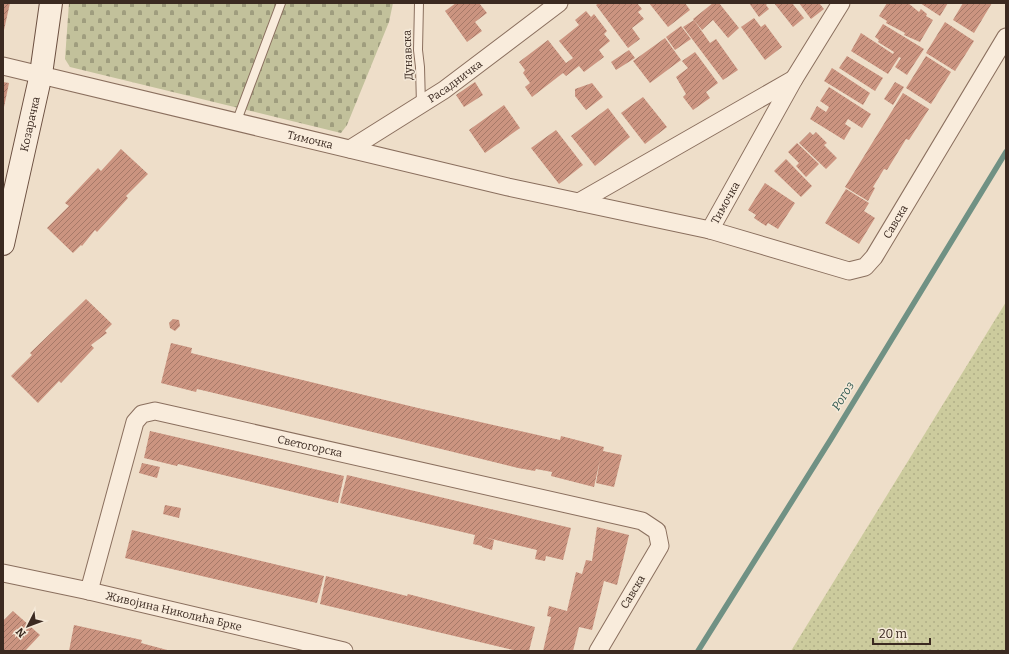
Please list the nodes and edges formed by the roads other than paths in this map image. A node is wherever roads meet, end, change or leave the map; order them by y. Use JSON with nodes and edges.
{"nodes":[{"id":1,"x":52,"y":3,"type":"edge"},
{"id":2,"x":281,"y":3,"type":"edge"},
{"id":3,"x":419,"y":3,"type":"edge"},
{"id":4,"x":841,"y":3,"type":"edge"},
{"id":5,"x":556,"y":4,"type":"edge"},
{"id":6,"x":1006,"y":36,"type":"edge"},
{"id":7,"x":3,"y":66,"type":"edge"},
{"id":8,"x":41,"y":74,"type":"junction"},
{"id":9,"x":794,"y":79,"type":"junction"},
{"id":10,"x":421,"y":106,"type":"junction"},
{"id":11,"x":236,"y":123,"type":"junction"},
{"id":12,"x":350,"y":149,"type":"junction"},
{"id":13,"x":579,"y":202,"type":"junction"},
{"id":14,"x":710,"y":230,"type":"junction"},
{"id":15,"x":3,"y":244,"type":"edge"},
{"id":16,"x":657,"y":531,"type":"joint"},
{"id":17,"x":3,"y":573,"type":"edge"},
{"id":18,"x":89,"y":591,"type":"junction"},
{"id":19,"x":344,"y":651,"type":"edge"},
{"id":20,"x":598,"y":651,"type":"edge"}],
"edges":[{"from":1,"to":8,"type":"street","name":"Козарачка"},
{"from":2,"to":11,"type":"lane"},
{"from":3,"to":10,"type":"lane","name":"Дунавска"},
{"from":4,"to":9,"type":"street","name":"Тимочка"},
{"from":5,"to":10,"type":"street","name":"Расадничка"},
{"from":6,"to":14,"type":"street","name":"Савска"},
{"from":7,"to":8,"type":"street","name":"Тимочка"},
{"from":8,"to":11,"type":"street","name":"Тимочка"},
{"from":8,"to":15,"type":"street","name":"Козарачка"},
{"from":9,"to":13,"type":"street","name":"Тимочка"},
{"from":9,"to":14,"type":"street","name":"Тимочка"},
{"from":10,"to":12,"type":"street","name":"Расадничка"},
{"from":11,"to":12,"type":"street","name":"Тимочка"},
{"from":12,"to":13,"type":"street","name":"Тимочка"},
{"from":13,"to":14,"type":"street","name":"Тимочка"},
{"from":16,"to":18,"type":"street","name":"Светогорска"},
{"from":16,"to":20,"type":"street","name":"Савска"},
{"from":17,"to":18,"type":"street","name":"Живојина Николића Брке"},
{"from":18,"to":19,"type":"street","name":"Живојина Николића Брке"}]}
